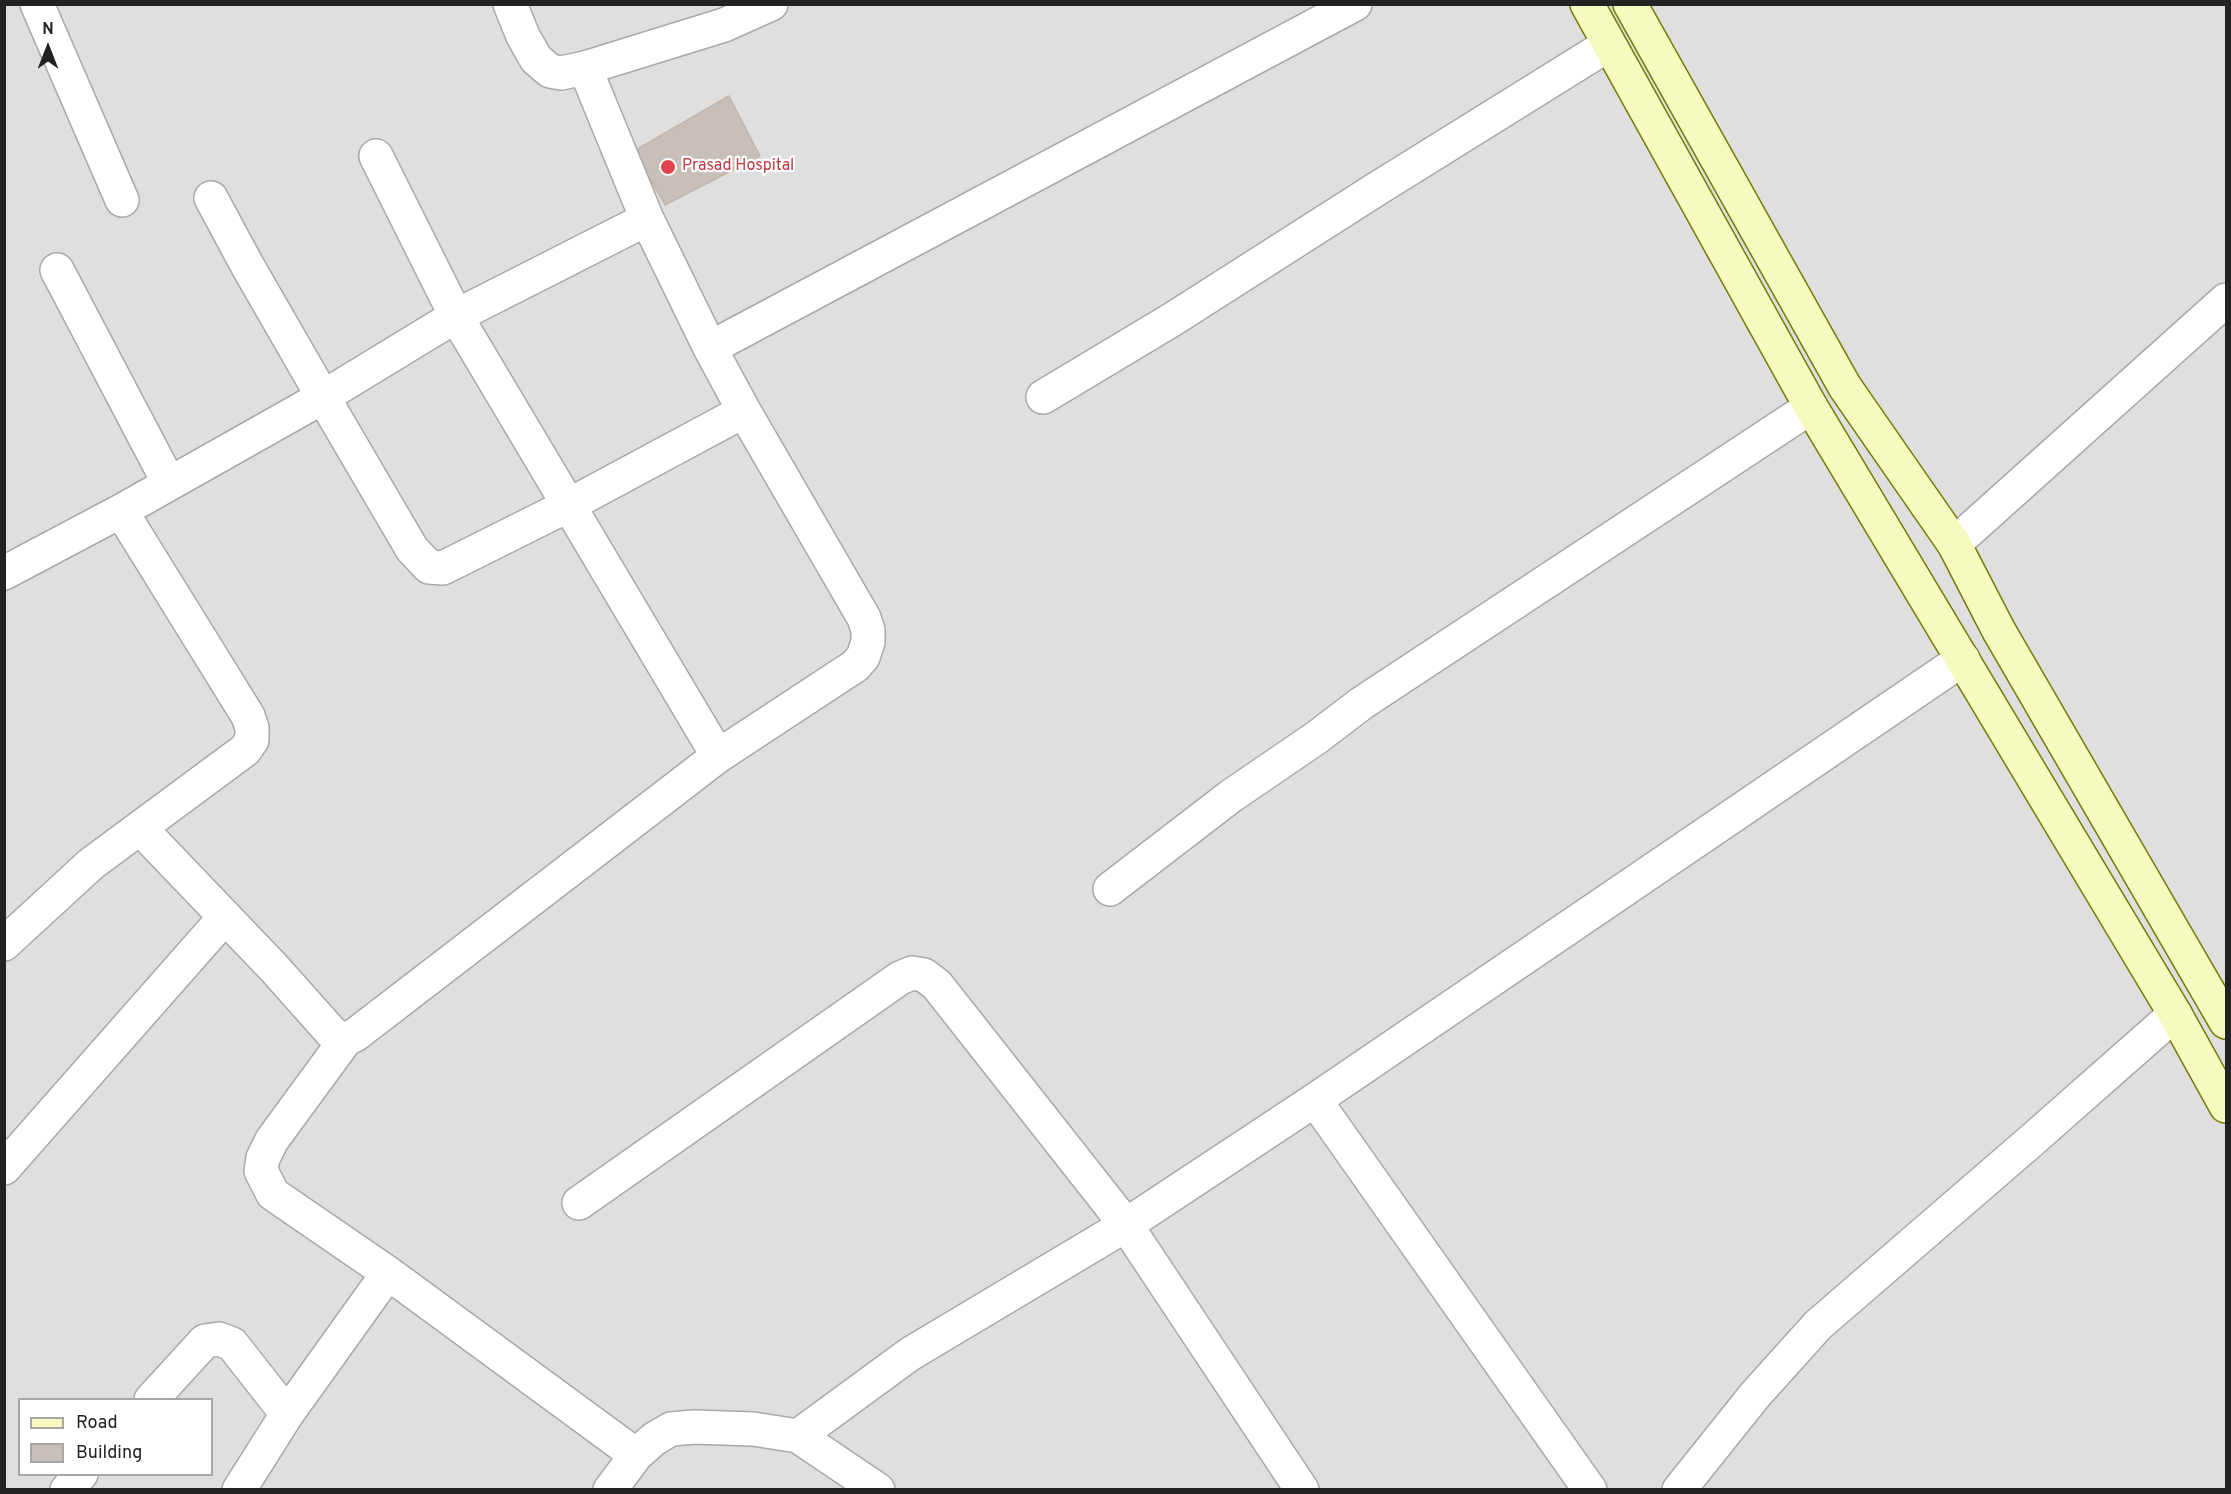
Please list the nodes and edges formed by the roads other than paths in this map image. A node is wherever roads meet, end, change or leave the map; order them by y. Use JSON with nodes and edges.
{"nodes":[{"id":1,"x":37,"y":4,"type":"edge"},
{"id":2,"x":510,"y":4,"type":"edge"},
{"id":3,"x":771,"y":4,"type":"edge"},
{"id":4,"x":1355,"y":4,"type":"edge"},
{"id":5,"x":1587,"y":4,"type":"edge"},
{"id":6,"x":1630,"y":4,"type":"edge"},
{"id":7,"x":1608,"y":45,"type":"junction"},
{"id":8,"x":585,"y":68,"type":"junction"},
{"id":9,"x":376,"y":156,"type":"dead end"},
{"id":10,"x":212,"y":198,"type":"dead end"},
{"id":11,"x":122,"y":200,"type":"dead end"},
{"id":12,"x":646,"y":219,"type":"junction"},
{"id":13,"x":57,"y":270,"type":"dead end"},
{"id":14,"x":2226,"y":300,"type":"edge"},
{"id":15,"x":456,"y":316,"type":"junction"},
{"id":16,"x":710,"y":348,"type":"junction"},
{"id":17,"x":1043,"y":397,"type":"dead end"},
{"id":18,"x":323,"y":398,"type":"junction"},
{"id":19,"x":1811,"y":407,"type":"junction"},
{"id":20,"x":744,"y":411,"type":"junction"},
{"id":21,"x":169,"y":483,"type":"junction"},
{"id":22,"x":569,"y":505,"type":"junction"},
{"id":23,"x":121,"y":512,"type":"junction"},
{"id":24,"x":1954,"y":544,"type":"junction"},
{"id":25,"x":4,"y":573,"type":"edge"},
{"id":26,"x":1964,"y":659,"type":"junction"},
{"id":27,"x":718,"y":756,"type":"junction"},
{"id":28,"x":140,"y":828,"type":"junction"},
{"id":29,"x":1110,"y":890,"type":"dead end"},
{"id":30,"x":225,"y":917,"type":"junction"},
{"id":31,"x":4,"y":944,"type":"edge"},
{"id":32,"x":2175,"y":1014,"type":"junction"},
{"id":33,"x":2226,"y":1022,"type":"edge"},
{"id":34,"x":346,"y":1039,"type":"junction"},
{"id":35,"x":1315,"y":1101,"type":"junction"},
{"id":36,"x":2226,"y":1106,"type":"edge"},
{"id":37,"x":4,"y":1168,"type":"edge"},
{"id":38,"x":579,"y":1203,"type":"dead end"},
{"id":39,"x":1126,"y":1225,"type":"junction"},
{"id":40,"x":388,"y":1273,"type":"junction"},
{"id":41,"x":153,"y":1398,"type":"edge"},
{"id":42,"x":286,"y":1414,"type":"junction"},
{"id":43,"x":798,"y":1436,"type":"junction"},
{"id":44,"x":636,"y":1455,"type":"junction"},
{"id":45,"x":79,"y":1476,"type":"edge"},
{"id":46,"x":878,"y":1489,"type":"edge"},
{"id":47,"x":67,"y":1490,"type":"edge"},
{"id":48,"x":239,"y":1490,"type":"edge"},
{"id":49,"x":610,"y":1490,"type":"edge"},
{"id":50,"x":1302,"y":1490,"type":"edge"},
{"id":51,"x":1590,"y":1490,"type":"edge"},
{"id":52,"x":1678,"y":1490,"type":"edge"}],
"edges":[{"from":1,"to":11,"type":"street"},
{"from":2,"to":8,"type":"street"},
{"from":3,"to":8,"type":"street"},
{"from":4,"to":16,"type":"street"},
{"from":5,"to":7,"type":"street"},
{"from":6,"to":24,"type":"street"},
{"from":7,"to":17,"type":"street"},
{"from":7,"to":19,"type":"street"},
{"from":8,"to":12,"type":"street"},
{"from":9,"to":15,"type":"street"},
{"from":10,"to":18,"type":"street"},
{"from":12,"to":15,"type":"street"},
{"from":12,"to":16,"type":"street"},
{"from":13,"to":21,"type":"street"},
{"from":14,"to":24,"type":"street"},
{"from":15,"to":18,"type":"street"},
{"from":15,"to":22,"type":"street"},
{"from":16,"to":20,"type":"street"},
{"from":18,"to":21,"type":"street"},
{"from":18,"to":22,"type":"street"},
{"from":19,"to":26,"type":"street"},
{"from":19,"to":29,"type":"street"},
{"from":20,"to":22,"type":"street"},
{"from":20,"to":27,"type":"street"},
{"from":21,"to":23,"type":"street"},
{"from":22,"to":27,"type":"street"},
{"from":23,"to":25,"type":"street"},
{"from":23,"to":28,"type":"street"},
{"from":24,"to":33,"type":"street"},
{"from":26,"to":32,"type":"street"},
{"from":26,"to":35,"type":"street"},
{"from":27,"to":34,"type":"street"},
{"from":28,"to":30,"type":"street"},
{"from":28,"to":31,"type":"street"},
{"from":30,"to":34,"type":"street"},
{"from":30,"to":37,"type":"street"},
{"from":32,"to":36,"type":"street"},
{"from":32,"to":52,"type":"street"},
{"from":34,"to":40,"type":"street"},
{"from":35,"to":39,"type":"street"},
{"from":35,"to":51,"type":"street"},
{"from":38,"to":39,"type":"street"},
{"from":39,"to":43,"type":"street"},
{"from":39,"to":50,"type":"street"},
{"from":40,"to":42,"type":"street"},
{"from":40,"to":44,"type":"street"},
{"from":41,"to":42,"type":"street"},
{"from":42,"to":48,"type":"street"},
{"from":43,"to":44,"type":"street"},
{"from":43,"to":46,"type":"street"},
{"from":44,"to":49,"type":"street"},
{"from":45,"to":47,"type":"street"}]}
